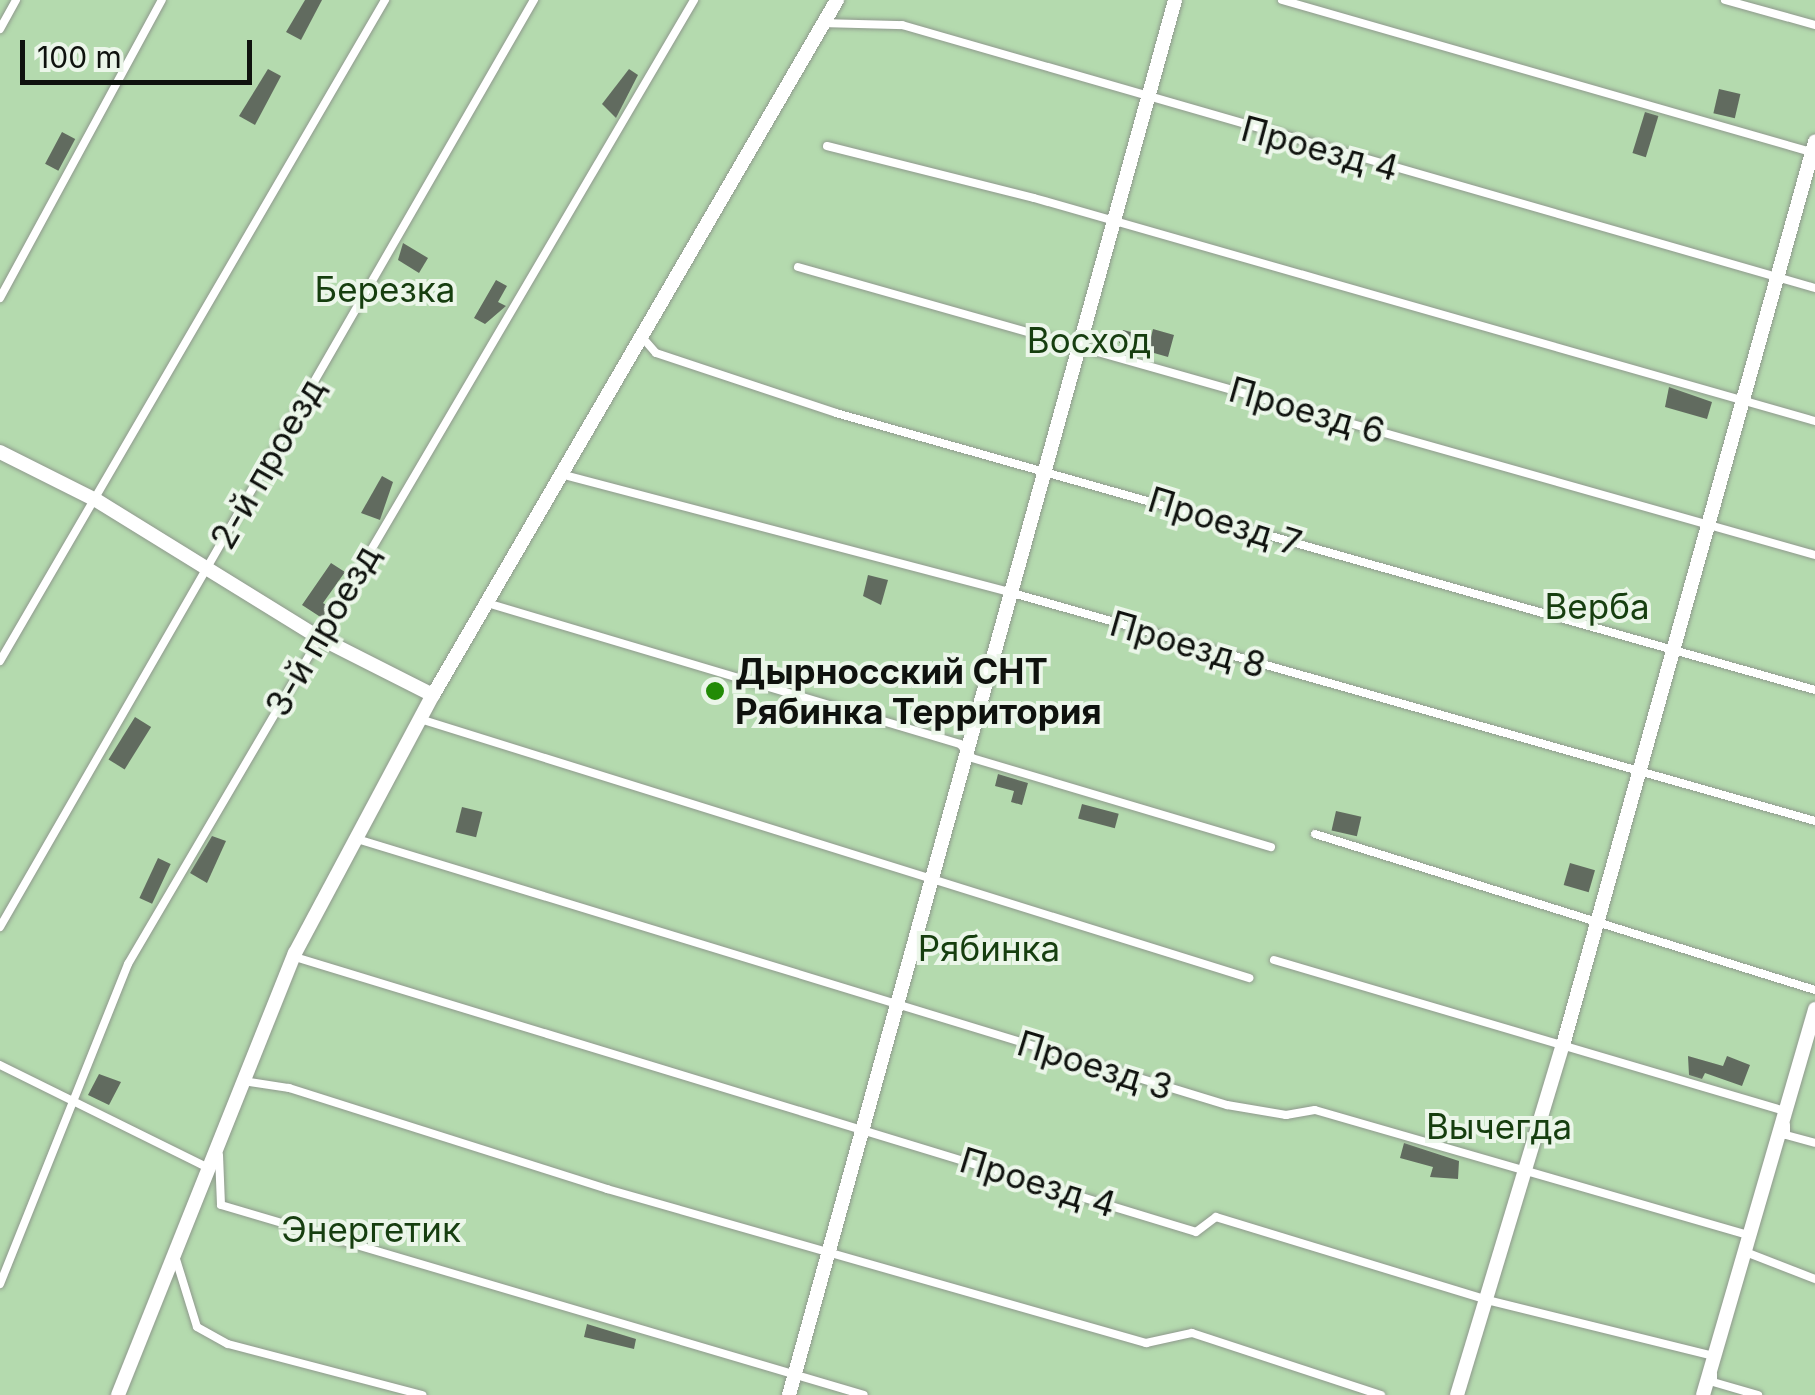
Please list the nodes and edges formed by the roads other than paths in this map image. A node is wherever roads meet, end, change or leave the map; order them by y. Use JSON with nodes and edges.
{"nodes":[{"id":1,"x":16,"y":0,"type":"edge"},
{"id":2,"x":162,"y":0,"type":"edge"},
{"id":3,"x":385,"y":0,"type":"edge"},
{"id":4,"x":534,"y":0,"type":"edge"},
{"id":5,"x":694,"y":0,"type":"edge"},
{"id":6,"x":838,"y":0,"type":"edge"},
{"id":7,"x":1175,"y":0,"type":"edge"},
{"id":8,"x":1282,"y":0,"type":"edge"},
{"id":9,"x":1725,"y":0,"type":"edge"},
{"id":10,"x":824,"y":24,"type":"junction"},
{"id":11,"x":1815,"y":25,"type":"edge"},
{"id":12,"x":0,"y":30,"type":"edge"},
{"id":13,"x":1150,"y":101,"type":"junction"},
{"id":14,"x":827,"y":146,"type":"dead end"},
{"id":15,"x":1814,"y":149,"type":"edge"},
{"id":16,"x":1115,"y":223,"type":"junction"},
{"id":17,"x":798,"y":267,"type":"dead end"},
{"id":18,"x":1779,"y":278,"type":"junction"},
{"id":19,"x":1815,"y":288,"type":"edge"},
{"id":20,"x":0,"y":298,"type":"edge"},
{"id":21,"x":642,"y":337,"type":"junction"},
{"id":22,"x":1081,"y":344,"type":"junction"},
{"id":23,"x":1744,"y":401,"type":"junction"},
{"id":24,"x":1815,"y":420,"type":"edge"},
{"id":25,"x":0,"y":452,"type":"edge"},
{"id":26,"x":1044,"y":470,"type":"junction"},
{"id":27,"x":560,"y":474,"type":"junction"},
{"id":28,"x":96,"y":500,"type":"junction"},
{"id":29,"x":1708,"y":525,"type":"junction"},
{"id":30,"x":1815,"y":555,"type":"edge"},
{"id":31,"x":205,"y":569,"type":"junction"},
{"id":32,"x":1009,"y":592,"type":"junction"},
{"id":33,"x":487,"y":604,"type":"junction"},
{"id":34,"x":318,"y":638,"type":"junction"},
{"id":35,"x":1672,"y":650,"type":"junction"},
{"id":36,"x":0,"y":662,"type":"edge"},
{"id":37,"x":1815,"y":690,"type":"edge"},
{"id":38,"x":433,"y":695,"type":"junction"},
{"id":39,"x":420,"y":720,"type":"junction"},
{"id":40,"x":966,"y":751,"type":"junction"},
{"id":41,"x":1636,"y":771,"type":"junction"},
{"id":42,"x":1815,"y":820,"type":"edge"},
{"id":43,"x":1315,"y":834,"type":"dead end"},
{"id":44,"x":356,"y":839,"type":"junction"},
{"id":45,"x":1271,"y":847,"type":"dead end"},
{"id":46,"x":932,"y":877,"type":"junction"},
{"id":47,"x":1595,"y":921,"type":"junction"},
{"id":48,"x":0,"y":927,"type":"edge"},
{"id":49,"x":295,"y":953,"type":"junction"},
{"id":50,"x":1274,"y":960,"type":"dead end"},
{"id":51,"x":1249,"y":978,"type":"dead end"},
{"id":52,"x":1815,"y":990,"type":"edge"},
{"id":53,"x":895,"y":1004,"type":"junction"},
{"id":54,"x":1815,"y":1008,"type":"edge"},
{"id":55,"x":1563,"y":1046,"type":"junction"},
{"id":56,"x":0,"y":1065,"type":"edge"},
{"id":57,"x":242,"y":1081,"type":"junction"},
{"id":58,"x":70,"y":1101,"type":"junction"},
{"id":59,"x":1786,"y":1111,"type":"junction"},
{"id":60,"x":866,"y":1129,"type":"junction"},
{"id":61,"x":218,"y":1140,"type":"junction"},
{"id":62,"x":1815,"y":1144,"type":"edge"},
{"id":63,"x":210,"y":1170,"type":"junction"},
{"id":64,"x":1526,"y":1171,"type":"junction"},
{"id":65,"x":1750,"y":1235,"type":"junction"},
{"id":66,"x":831,"y":1254,"type":"junction"},
{"id":67,"x":174,"y":1256,"type":"junction"},
{"id":68,"x":1815,"y":1279,"type":"edge"},
{"id":69,"x":0,"y":1284,"type":"edge"},
{"id":70,"x":1486,"y":1300,"type":"junction"},
{"id":71,"x":1715,"y":1356,"type":"junction"},
{"id":72,"x":798,"y":1370,"type":"junction"},
{"id":73,"x":119,"y":1394,"type":"edge"},
{"id":74,"x":422,"y":1395,"type":"edge"},
{"id":75,"x":789,"y":1395,"type":"edge"},
{"id":76,"x":864,"y":1395,"type":"edge"},
{"id":77,"x":1381,"y":1395,"type":"edge"},
{"id":78,"x":1457,"y":1395,"type":"edge"},
{"id":79,"x":1704,"y":1395,"type":"edge"},
{"id":80,"x":1758,"y":1395,"type":"edge"}],
"edges":[{"from":1,"to":12,"type":"lane"},
{"from":2,"to":20,"type":"lane"},
{"from":3,"to":28,"type":"lane"},
{"from":4,"to":31,"type":"lane","name":"2-й проезд"},
{"from":5,"to":34,"type":"lane","name":"3-й проезд"},
{"from":6,"to":10,"type":"street"},
{"from":7,"to":13,"type":"street"},
{"from":8,"to":15,"type":"lane"},
{"from":9,"to":11,"type":"lane"},
{"from":10,"to":13,"type":"lane","name":"Проезд 4"},
{"from":10,"to":21,"type":"street"},
{"from":13,"to":16,"type":"street"},
{"from":13,"to":18,"type":"lane","name":"Проезд 4"},
{"from":14,"to":16,"type":"lane"},
{"from":15,"to":18,"type":"street"},
{"from":16,"to":22,"type":"street"},
{"from":16,"to":23,"type":"lane"},
{"from":17,"to":22,"type":"lane","name":"Проезд 6"},
{"from":18,"to":19,"type":"lane","name":"Проезд 4"},
{"from":18,"to":23,"type":"street"},
{"from":21,"to":26,"type":"lane","name":"Проезд 7"},
{"from":21,"to":27,"type":"street"},
{"from":22,"to":26,"type":"street"},
{"from":22,"to":29,"type":"lane","name":"Проезд 6"},
{"from":23,"to":24,"type":"lane"},
{"from":23,"to":29,"type":"street"},
{"from":25,"to":28,"type":"street"},
{"from":26,"to":32,"type":"street"},
{"from":26,"to":35,"type":"lane","name":"Проезд 7"},
{"from":27,"to":32,"type":"lane","name":"Проезд 8"},
{"from":27,"to":33,"type":"street"},
{"from":28,"to":31,"type":"street"},
{"from":28,"to":36,"type":"lane"},
{"from":29,"to":30,"type":"lane","name":"Проезд 6"},
{"from":29,"to":35,"type":"street"},
{"from":31,"to":34,"type":"street"},
{"from":31,"to":48,"type":"lane","name":"2-й проезд"},
{"from":32,"to":40,"type":"street"},
{"from":32,"to":41,"type":"lane","name":"Проезд 8"},
{"from":33,"to":38,"type":"street"},
{"from":33,"to":40,"type":"lane"},
{"from":34,"to":38,"type":"street"},
{"from":34,"to":58,"type":"lane","name":"3-й проезд"},
{"from":35,"to":37,"type":"lane","name":"Проезд 7"},
{"from":35,"to":41,"type":"street"},
{"from":38,"to":39,"type":"street"},
{"from":39,"to":44,"type":"street"},
{"from":39,"to":46,"type":"lane"},
{"from":40,"to":45,"type":"lane"},
{"from":40,"to":46,"type":"street"},
{"from":41,"to":42,"type":"lane","name":"Проезд 8"},
{"from":41,"to":47,"type":"street"},
{"from":43,"to":47,"type":"lane"},
{"from":44,"to":49,"type":"street"},
{"from":44,"to":53,"type":"lane","name":"Проезд 3"},
{"from":46,"to":51,"type":"lane"},
{"from":46,"to":53,"type":"street"},
{"from":47,"to":52,"type":"lane"},
{"from":47,"to":55,"type":"street"},
{"from":49,"to":57,"type":"street"},
{"from":49,"to":60,"type":"lane","name":"Проезд 4"},
{"from":50,"to":55,"type":"lane"},
{"from":53,"to":60,"type":"street"},
{"from":53,"to":64,"type":"lane","name":"Проезд 3"},
{"from":54,"to":59,"type":"street"},
{"from":55,"to":59,"type":"lane"},
{"from":55,"to":64,"type":"street"},
{"from":56,"to":58,"type":"lane"},
{"from":57,"to":61,"type":"street"},
{"from":57,"to":66,"type":"lane"},
{"from":58,"to":63,"type":"lane"},
{"from":58,"to":69,"type":"lane","name":"3-й проезд"},
{"from":59,"to":62,"type":"lane"},
{"from":59,"to":65,"type":"street"},
{"from":60,"to":66,"type":"street"},
{"from":60,"to":70,"type":"lane","name":"Проезд 4"},
{"from":61,"to":63,"type":"street"},
{"from":61,"to":72,"type":"lane"},
{"from":63,"to":67,"type":"street"},
{"from":64,"to":65,"type":"lane","name":"Проезд 3"},
{"from":64,"to":70,"type":"street"},
{"from":65,"to":68,"type":"lane"},
{"from":65,"to":71,"type":"street"},
{"from":66,"to":72,"type":"street"},
{"from":66,"to":77,"type":"lane"},
{"from":67,"to":73,"type":"street"},
{"from":67,"to":74,"type":"lane"},
{"from":70,"to":71,"type":"lane","name":"Проезд 4"},
{"from":70,"to":78,"type":"street"},
{"from":71,"to":79,"type":"street"},
{"from":71,"to":80,"type":"lane"},
{"from":72,"to":75,"type":"street"},
{"from":72,"to":76,"type":"lane"}]}
